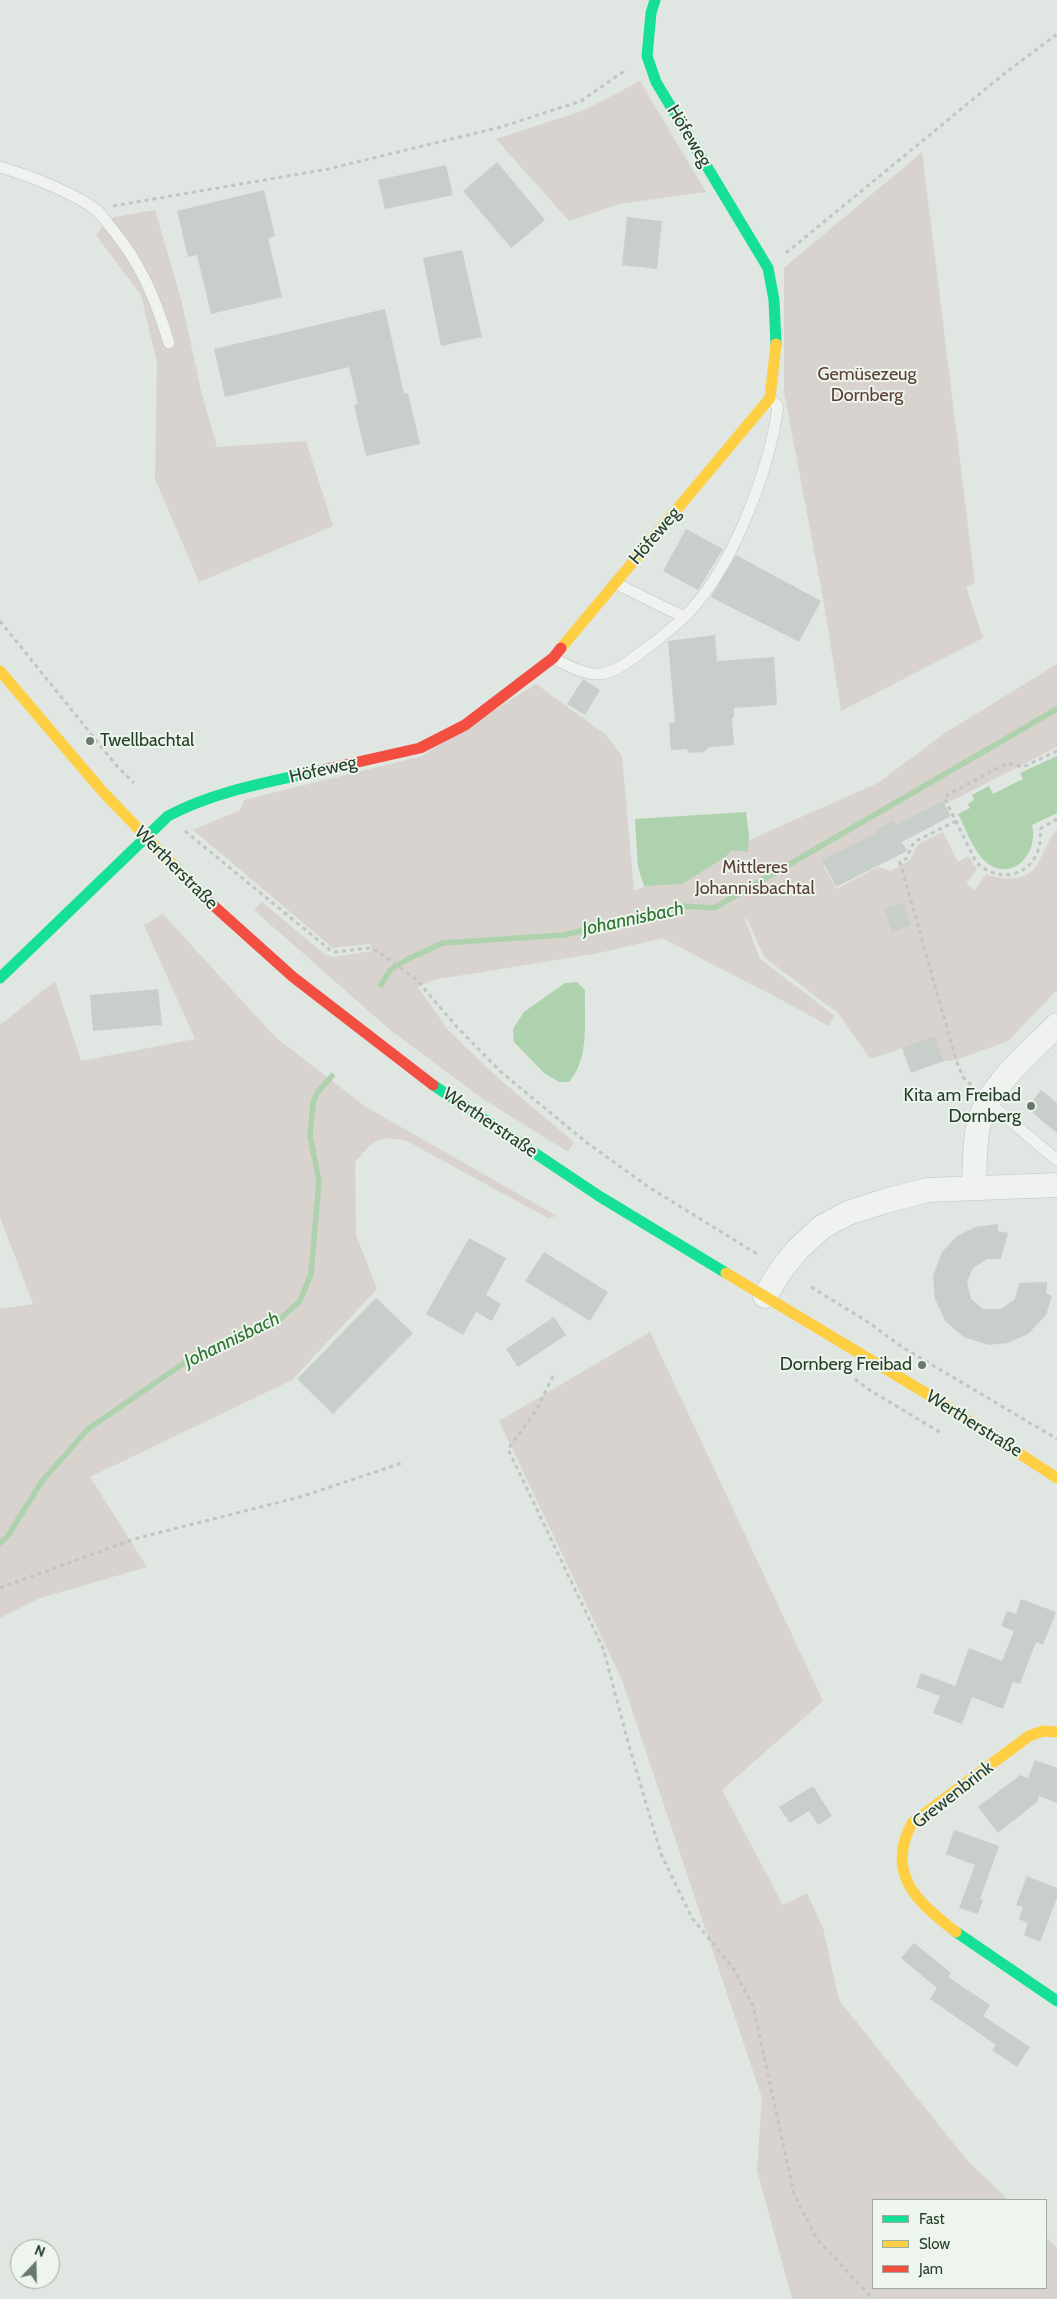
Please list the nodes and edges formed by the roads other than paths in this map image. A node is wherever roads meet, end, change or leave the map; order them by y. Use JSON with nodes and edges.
{"nodes":[{"id":1,"x":655,"y":0,"type":"edge"},
{"id":2,"x":0,"y":167,"type":"edge"},
{"id":3,"x":169,"y":343,"type":"dead end"},
{"id":4,"x":770,"y":398,"type":"junction"},
{"id":5,"x":615,"y":583,"type":"junction"},
{"id":6,"x":684,"y":617,"type":"junction"},
{"id":7,"x":553,"y":658,"type":"junction"},
{"id":8,"x":0,"y":671,"type":"edge"},
{"id":9,"x":145,"y":836,"type":"junction"},
{"id":10,"x":0,"y":978,"type":"edge"},
{"id":11,"x":1057,"y":1025,"type":"edge"},
{"id":12,"x":988,"y":1102,"type":"junction"},
{"id":13,"x":1057,"y":1160,"type":"edge"},
{"id":14,"x":1057,"y":1185,"type":"edge"},
{"id":15,"x":974,"y":1187,"type":"junction"},
{"id":16,"x":765,"y":1296,"type":"junction"},
{"id":17,"x":1057,"y":1478,"type":"edge"},
{"id":18,"x":1057,"y":1732,"type":"edge"},
{"id":19,"x":1057,"y":2001,"type":"edge"}],
"edges":[{"from":1,"to":4,"type":"street","name":"Höfeweg"},
{"from":2,"to":3,"type":"lane"},
{"from":4,"to":5,"type":"street","name":"Höfeweg"},
{"from":4,"to":6,"type":"lane"},
{"from":5,"to":6,"type":"lane"},
{"from":5,"to":7,"type":"street","name":"Höfeweg"},
{"from":6,"to":7,"type":"lane"},
{"from":7,"to":9,"type":"street","name":"Höfeweg"},
{"from":8,"to":9,"type":"street","name":"Wertherstraße"},
{"from":9,"to":10,"type":"street"},
{"from":9,"to":16,"type":"street","name":"Wertherstraße"},
{"from":11,"to":12,"type":"street"},
{"from":12,"to":13,"type":"lane"},
{"from":12,"to":15,"type":"street"},
{"from":14,"to":15,"type":"street"},
{"from":15,"to":16,"type":"street"},
{"from":16,"to":17,"type":"street","name":"Wertherstraße"},
{"from":18,"to":19,"type":"street","name":"Grewenbrink"}]}
